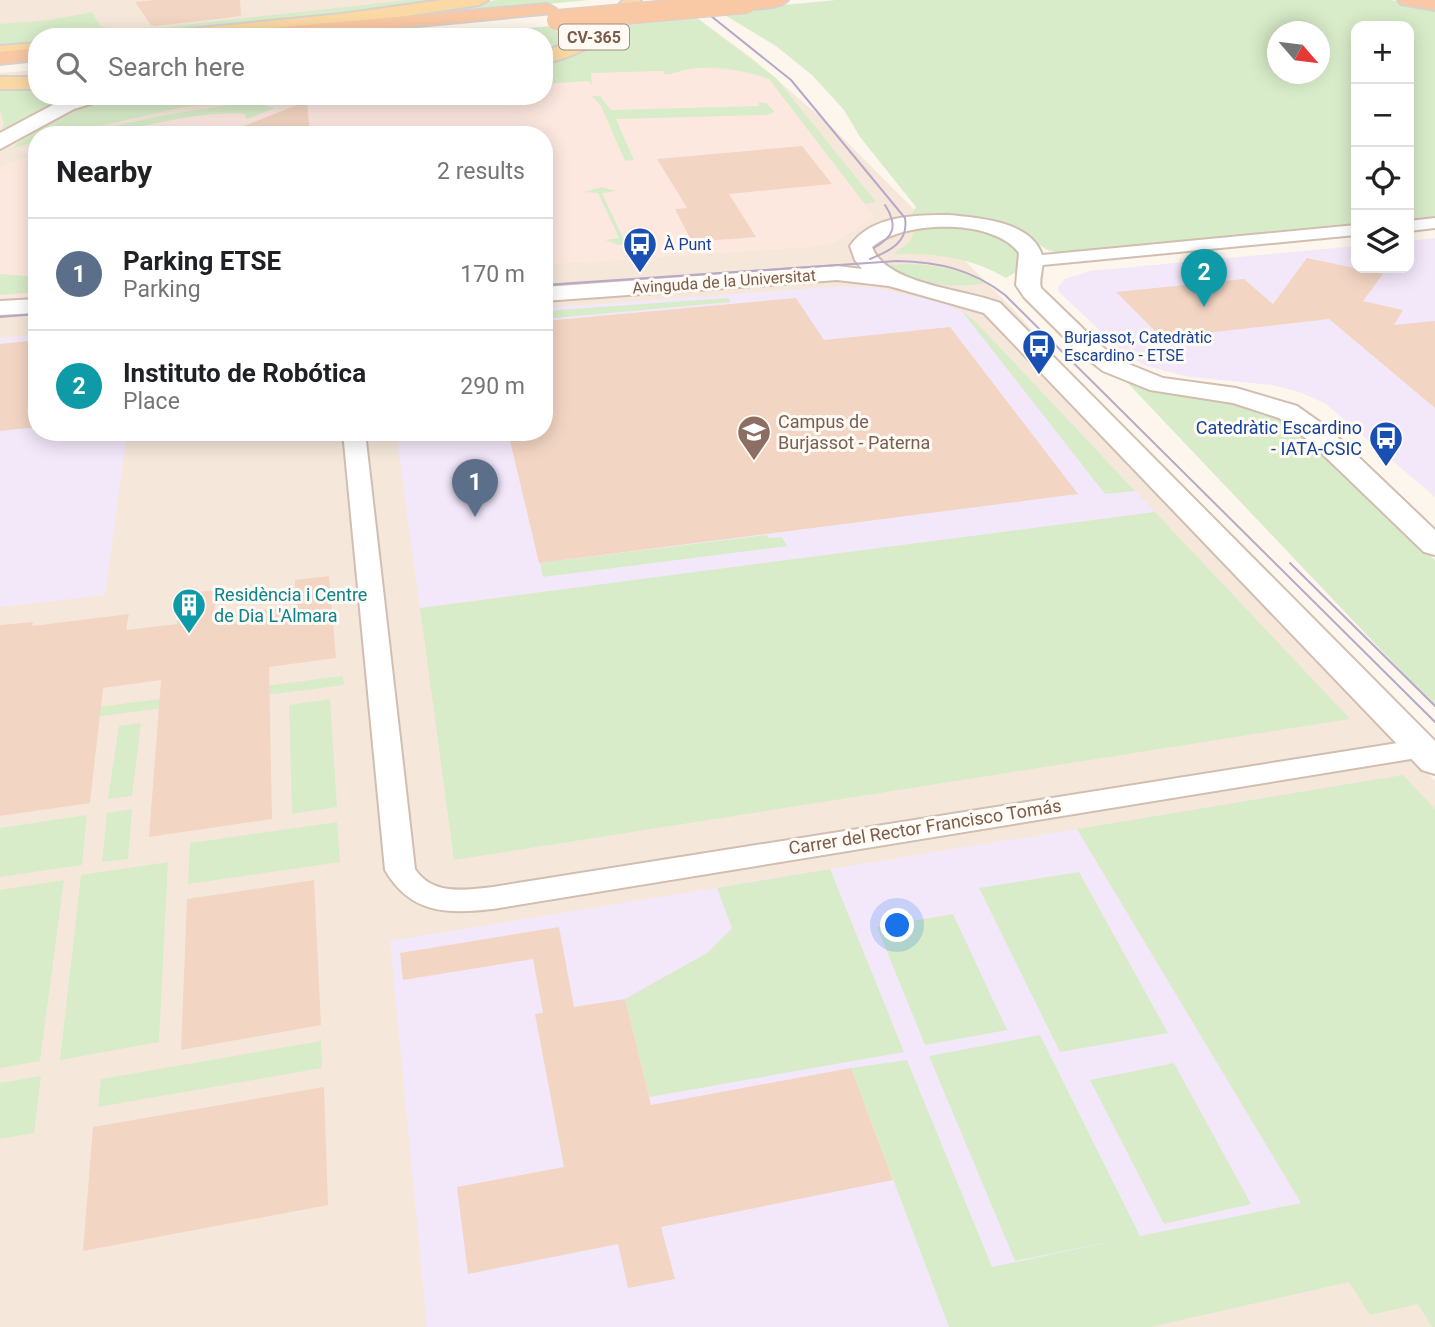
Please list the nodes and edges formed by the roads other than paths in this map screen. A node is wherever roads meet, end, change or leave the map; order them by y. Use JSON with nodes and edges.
{"nodes":[{"id":1,"x":479,"y":0,"type":"edge"},
{"id":2,"x":632,"y":0,"type":"edge"},
{"id":3,"x":650,"y":0,"type":"edge"},
{"id":4,"x":779,"y":0,"type":"edge"},
{"id":5,"x":1407,"y":0,"type":"edge"},
{"id":6,"x":1435,"y":5,"type":"edge"},
{"id":7,"x":552,"y":14,"type":"junction"},
{"id":8,"x":260,"y":28,"type":"edge"},
{"id":9,"x":360,"y":28,"type":"edge"},
{"id":10,"x":437,"y":28,"type":"edge"},
{"id":11,"x":28,"y":49,"type":"edge"},
{"id":12,"x":0,"y":52,"type":"edge"},
{"id":13,"x":28,"y":55,"type":"edge"},
{"id":14,"x":553,"y":55,"type":"edge"},
{"id":15,"x":0,"y":58,"type":"edge"},
{"id":16,"x":28,"y":66,"type":"edge"},
{"id":17,"x":0,"y":68,"type":"edge"},
{"id":18,"x":0,"y":83,"type":"edge"},
{"id":19,"x":28,"y":83,"type":"edge"},
{"id":20,"x":66,"y":105,"type":"edge"},
{"id":21,"x":28,"y":126,"type":"edge"},
{"id":22,"x":29,"y":126,"type":"edge"},
{"id":23,"x":0,"y":142,"type":"edge"},
{"id":24,"x":1435,"y":223,"type":"edge"},
{"id":25,"x":1414,"y":225,"type":"edge"},
{"id":26,"x":1351,"y":231,"type":"edge"},
{"id":27,"x":868,"y":238,"type":"junction"},
{"id":28,"x":838,"y":249,"type":"dead end"},
{"id":29,"x":1031,"y":264,"type":"junction"},
{"id":30,"x":913,"y":285,"type":"junction"},
{"id":31,"x":553,"y":293,"type":"edge"},
{"id":32,"x":28,"y":306,"type":"edge"},
{"id":33,"x":0,"y":308,"type":"edge"},
{"id":34,"x":28,"y":326,"type":"edge"},
{"id":35,"x":0,"y":328,"type":"edge"},
{"id":36,"x":355,"y":441,"type":"edge"},
{"id":37,"x":1435,"y":547,"type":"edge"},
{"id":38,"x":1429,"y":755,"type":"edge"}],
"edges":[{"from":1,"to":8,"type":"main road"},
{"from":2,"to":14,"type":"main road","number":"CV-365"},
{"from":3,"to":7,"type":"highway"},
{"from":4,"to":7,"type":"highway","bridge":true},
{"from":5,"to":6,"type":"highway"},
{"from":7,"to":9,"type":"highway"},
{"from":7,"to":10,"type":"highway"},
{"from":11,"to":12,"type":"main road"},
{"from":13,"to":15,"type":"highway"},
{"from":16,"to":17,"type":"highway"},
{"from":18,"to":19,"type":"main road"},
{"from":20,"to":22,"type":"main road"},
{"from":21,"to":23,"type":"main road"},
{"from":24,"to":25,"type":"street"},
{"from":26,"to":29,"type":"street"},
{"from":27,"to":28,"type":"street"},
{"from":27,"to":29,"type":"street"},
{"from":27,"to":30,"type":"street"},
{"from":29,"to":30,"type":"street"},
{"from":29,"to":37,"type":"street"},
{"from":30,"to":31,"type":"street","name":"Avinguda de la Universitat"},
{"from":30,"to":38,"type":"street"},
{"from":32,"to":33,"type":"street"},
{"from":34,"to":35,"type":"street"},
{"from":36,"to":38,"type":"street","name":"Carrer del Rector Francisco Tomás"}]}
